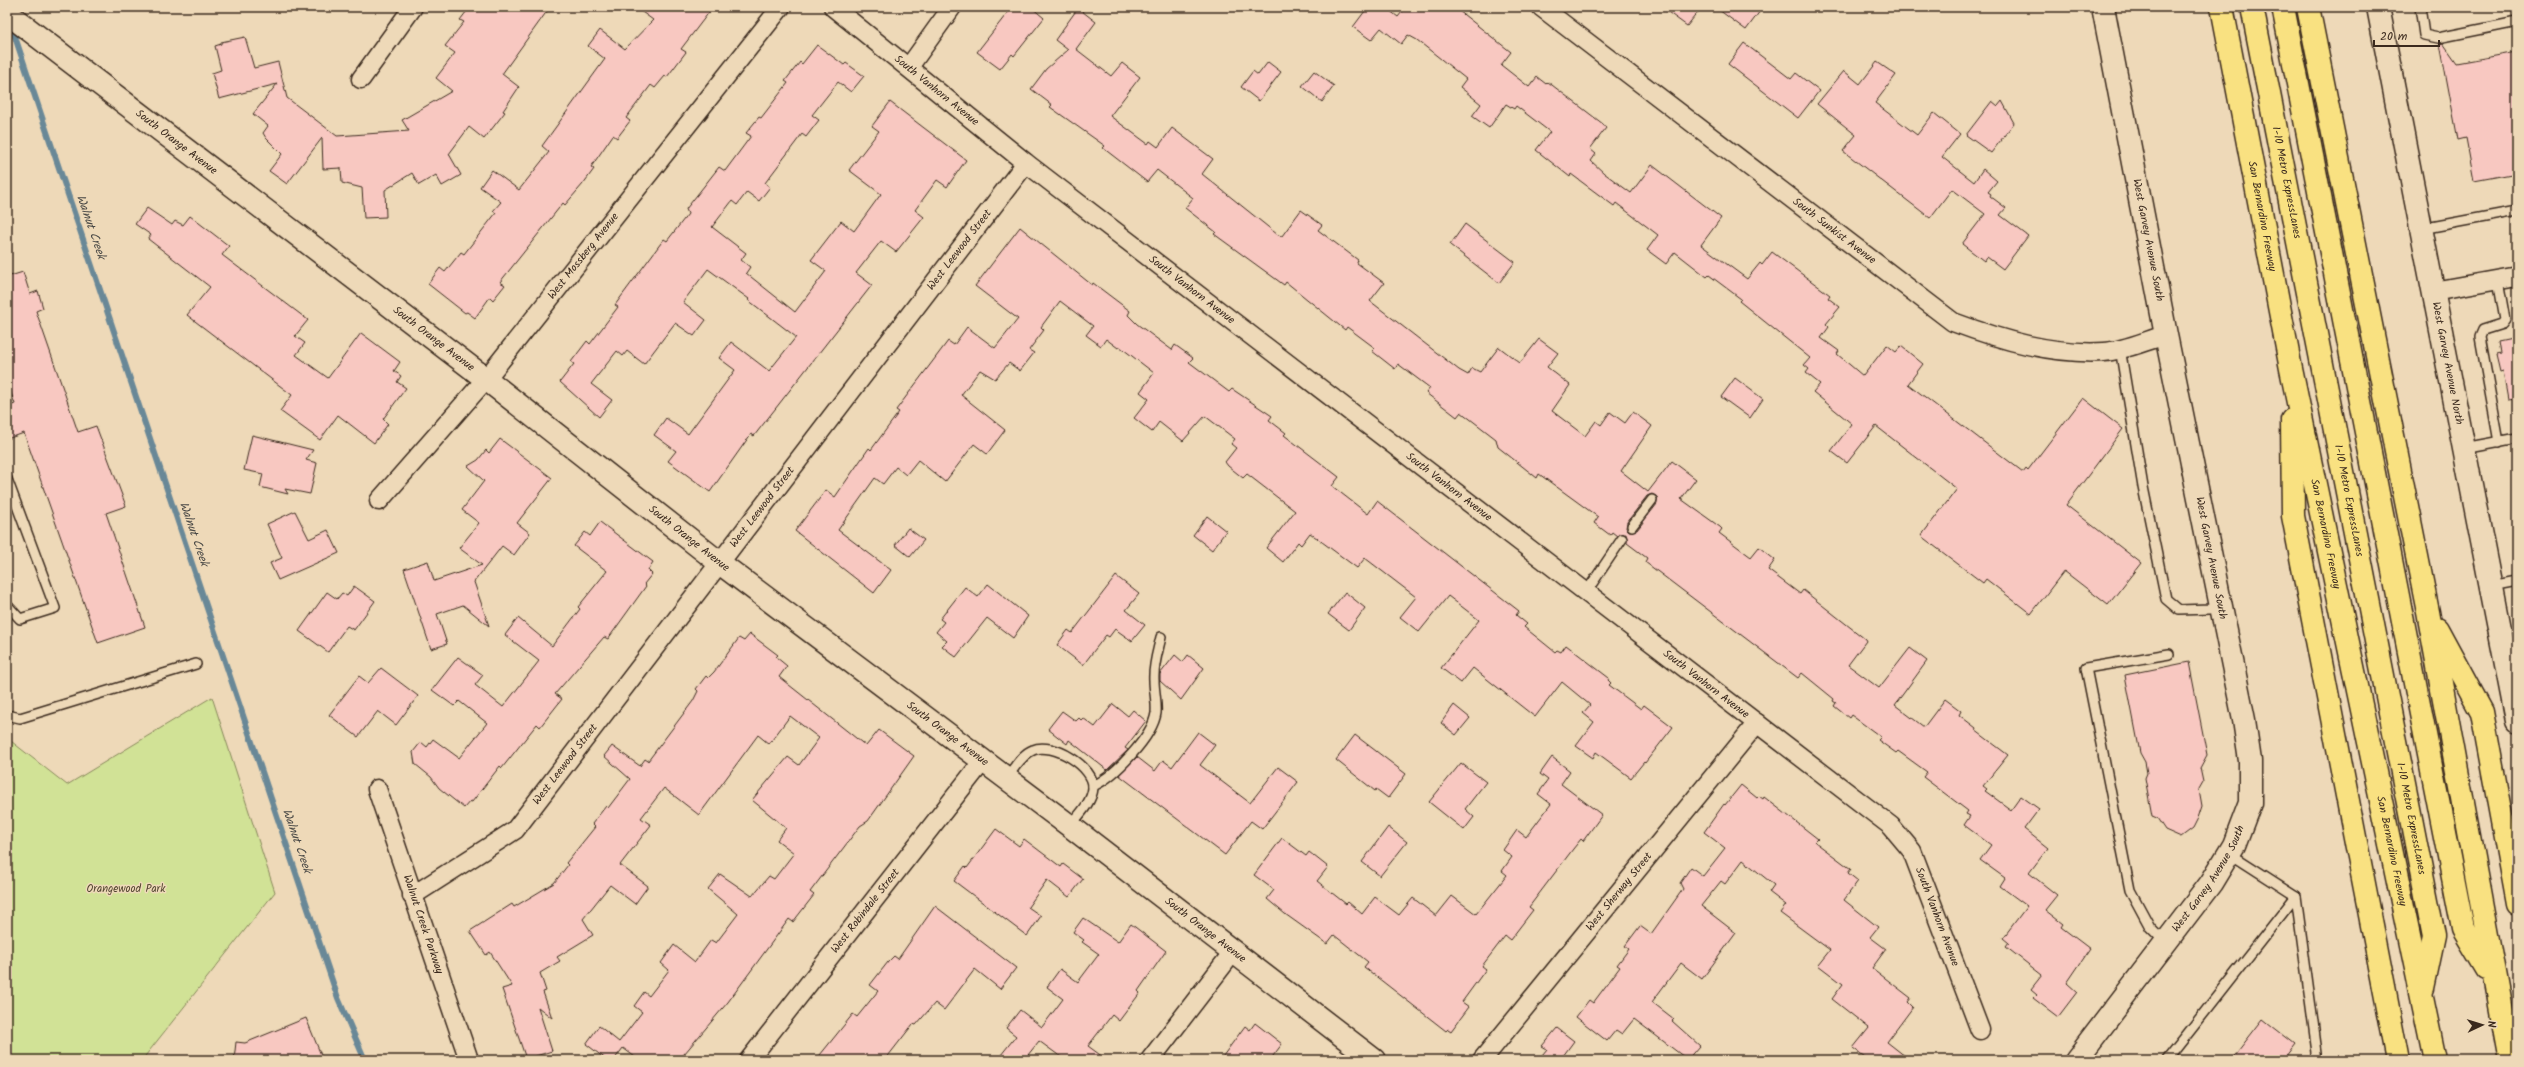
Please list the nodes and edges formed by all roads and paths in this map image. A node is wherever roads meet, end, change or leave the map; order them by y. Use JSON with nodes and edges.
{"nodes":[{"id":1,"x":413,"y":7,"type":"edge"},
{"id":2,"x":781,"y":7,"type":"edge"},
{"id":3,"x":833,"y":7,"type":"edge"},
{"id":4,"x":952,"y":7,"type":"edge"},
{"id":5,"x":1541,"y":7,"type":"edge"},
{"id":6,"x":2103,"y":7,"type":"edge"},
{"id":7,"x":2222,"y":7,"type":"edge"},
{"id":8,"x":2252,"y":7,"type":"edge"},
{"id":9,"x":2283,"y":7,"type":"edge"},
{"id":10,"x":2308,"y":7,"type":"edge"},
{"id":11,"x":2378,"y":7,"type":"edge"},
{"id":12,"x":2420,"y":7,"type":"edge"},
{"id":13,"x":7,"y":13,"type":"edge"},
{"id":14,"x":2517,"y":22,"type":"edge"},
{"id":15,"x":909,"y":67,"type":"junction"},
{"id":16,"x":361,"y":79,"type":"dead end"},
{"id":17,"x":1026,"y":163,"type":"junction"},
{"id":18,"x":2517,"y":211,"type":"edge"},
{"id":19,"x":2421,"y":229,"type":"junction"},
{"id":20,"x":2517,"y":276,"type":"edge"},
{"id":21,"x":2498,"y":280,"type":"junction"},
{"id":22,"x":2433,"y":291,"type":"junction"},
{"id":23,"x":2166,"y":335,"type":"junction"},
{"id":24,"x":2120,"y":348,"type":"junction"},
{"id":25,"x":2291,"y":369,"type":"junction"},
{"id":26,"x":486,"y":379,"type":"junction"},
{"id":27,"x":2517,"y":438,"type":"edge"},
{"id":28,"x":2499,"y":442,"type":"junction"},
{"id":29,"x":2464,"y":448,"type":"junction"},
{"id":30,"x":7,"y":478,"type":"edge"},
{"id":31,"x":1652,"y":500,"type":"dead end"},
{"id":32,"x":379,"y":501,"type":"dead end"},
{"id":33,"x":1632,"y":526,"type":"dead end"},
{"id":34,"x":1622,"y":539,"type":"dead end"},
{"id":35,"x":721,"y":564,"type":"junction"},
{"id":36,"x":2517,"y":581,"type":"edge"},
{"id":37,"x":2491,"y":586,"type":"junction"},
{"id":38,"x":1587,"y":591,"type":"junction"},
{"id":39,"x":7,"y":605,"type":"edge"},
{"id":40,"x":2221,"y":606,"type":"junction"},
{"id":41,"x":2428,"y":612,"type":"junction"},
{"id":42,"x":1161,"y":637,"type":"dead end"},
{"id":43,"x":2170,"y":654,"type":"dead end"},
{"id":44,"x":196,"y":664,"type":"dead end"},
{"id":45,"x":2514,"y":693,"type":"edge"},
{"id":46,"x":7,"y":715,"type":"edge"},
{"id":47,"x":2517,"y":721,"type":"edge"},
{"id":48,"x":1757,"y":723,"type":"junction"},
{"id":49,"x":982,"y":762,"type":"junction"},
{"id":50,"x":1005,"y":779,"type":"junction"},
{"id":51,"x":1094,"y":786,"type":"junction"},
{"id":52,"x":377,"y":789,"type":"dead end"},
{"id":53,"x":1070,"y":826,"type":"junction"},
{"id":54,"x":2229,"y":853,"type":"junction"},
{"id":55,"x":412,"y":896,"type":"junction"},
{"id":56,"x":2296,"y":896,"type":"junction"},
{"id":57,"x":2517,"y":903,"type":"edge"},
{"id":58,"x":2166,"y":943,"type":"junction"},
{"id":59,"x":1233,"y":952,"type":"junction"},
{"id":60,"x":2494,"y":981,"type":"junction"},
{"id":61,"x":2421,"y":995,"type":"junction"},
{"id":62,"x":1980,"y":1030,"type":"dead end"},
{"id":63,"x":469,"y":1060,"type":"edge"},
{"id":64,"x":749,"y":1060,"type":"edge"},
{"id":65,"x":1150,"y":1060,"type":"edge"},
{"id":66,"x":1374,"y":1060,"type":"edge"},
{"id":67,"x":1482,"y":1060,"type":"edge"},
{"id":68,"x":2076,"y":1060,"type":"edge"},
{"id":69,"x":2167,"y":1060,"type":"edge"},
{"id":70,"x":2318,"y":1060,"type":"edge"},
{"id":71,"x":2398,"y":1060,"type":"edge"},
{"id":72,"x":2436,"y":1060,"type":"edge"},
{"id":73,"x":2510,"y":1060,"type":"edge"}],
"edges":[{"from":1,"to":16,"type":"street"},
{"from":2,"to":26,"type":"street","name":"West Mossberg Avenue"},
{"from":3,"to":15,"type":"street","name":"South Vanhorn Avenue"},
{"from":4,"to":15,"type":"street"},
{"from":5,"to":24,"type":"street","name":"South Sunkist Avenue"},
{"from":6,"to":23,"type":"street","name":"West Garvey Avenue South"},
{"from":7,"to":25,"type":"highway","name":"San Bernardino Freeway"},
{"from":8,"to":61,"type":"highway","name":"I-10 Metro ExpressLanes"},
{"from":9,"to":60,"type":"highway"},
{"from":10,"to":41,"type":"highway"},
{"from":11,"to":19,"type":"street","name":"West Garvey Avenue North"},
{"from":12,"to":14,"type":"lane"},
{"from":13,"to":26,"type":"street","name":"South Orange Avenue"},
{"from":15,"to":17,"type":"street","name":"South Vanhorn Avenue"},
{"from":17,"to":35,"type":"street","name":"West Leewood Street"},
{"from":17,"to":38,"type":"street","name":"South Vanhorn Avenue"},
{"from":18,"to":19,"type":"lane"},
{"from":19,"to":22,"type":"street","name":"West Garvey Avenue North"},
{"from":20,"to":21,"type":"street"},
{"from":21,"to":22,"type":"street"},
{"from":21,"to":28,"type":"lane"},
{"from":22,"to":29,"type":"street","name":"West Garvey Avenue North"},
{"from":23,"to":24,"type":"street","name":"South Sunkist Avenue"},
{"from":23,"to":40,"type":"street","name":"West Garvey Avenue South"},
{"from":24,"to":40,"type":"lane"},
{"from":25,"to":61,"type":"highway","name":"San Bernardino Freeway"},
{"from":25,"to":71,"type":"highway"},
{"from":26,"to":32,"type":"street","name":"West Mossberg Avenue"},
{"from":26,"to":35,"type":"street","name":"South Orange Avenue"},
{"from":27,"to":28,"type":"lane"},
{"from":28,"to":29,"type":"lane"},
{"from":29,"to":37,"type":"street","name":"West Garvey Avenue North"},
{"from":30,"to":39,"type":"lane"},
{"from":31,"to":33,"type":"lane"},
{"from":34,"to":38,"type":"lane"},
{"from":35,"to":49,"type":"street","name":"South Orange Avenue"},
{"from":35,"to":55,"type":"street","name":"West Leewood Street"},
{"from":36,"to":37,"type":"lane"},
{"from":37,"to":45,"type":"street","name":"West Garvey Avenue North"},
{"from":38,"to":48,"type":"street","name":"South Vanhorn Avenue"},
{"from":40,"to":54,"type":"street","name":"West Garvey Avenue South"},
{"from":41,"to":57,"type":"highway"},
{"from":41,"to":60,"type":"highway"},
{"from":42,"to":51,"type":"lane"},
{"from":43,"to":58,"type":"lane"},
{"from":44,"to":46,"type":"lane"},
{"from":45,"to":47,"type":"street","name":"West Garvey Avenue North"},
{"from":48,"to":62,"type":"street","name":"South Vanhorn Avenue"},
{"from":48,"to":67,"type":"street","name":"West Sherway Street"},
{"from":49,"to":50,"type":"street","name":"South Orange Avenue"},
{"from":49,"to":64,"type":"street","name":"West Robindale Street"},
{"from":50,"to":51,"type":"lane"},
{"from":50,"to":53,"type":"street","name":"South Orange Avenue"},
{"from":51,"to":53,"type":"lane"},
{"from":52,"to":55,"type":"street","name":"Walnut Creek Parkway"},
{"from":53,"to":59,"type":"street","name":"South Orange Avenue"},
{"from":54,"to":56,"type":"lane"},
{"from":54,"to":58,"type":"street","name":"West Garvey Avenue South"},
{"from":55,"to":63,"type":"street","name":"Walnut Creek Parkway"},
{"from":56,"to":69,"type":"lane"},
{"from":56,"to":70,"type":"lane"},
{"from":58,"to":68,"type":"street","name":"West Garvey Avenue South"},
{"from":59,"to":65,"type":"street"},
{"from":59,"to":66,"type":"street","name":"South Orange Avenue"},
{"from":60,"to":73,"type":"highway"},
{"from":61,"to":72,"type":"highway","name":"San Bernardino Freeway"}]}
